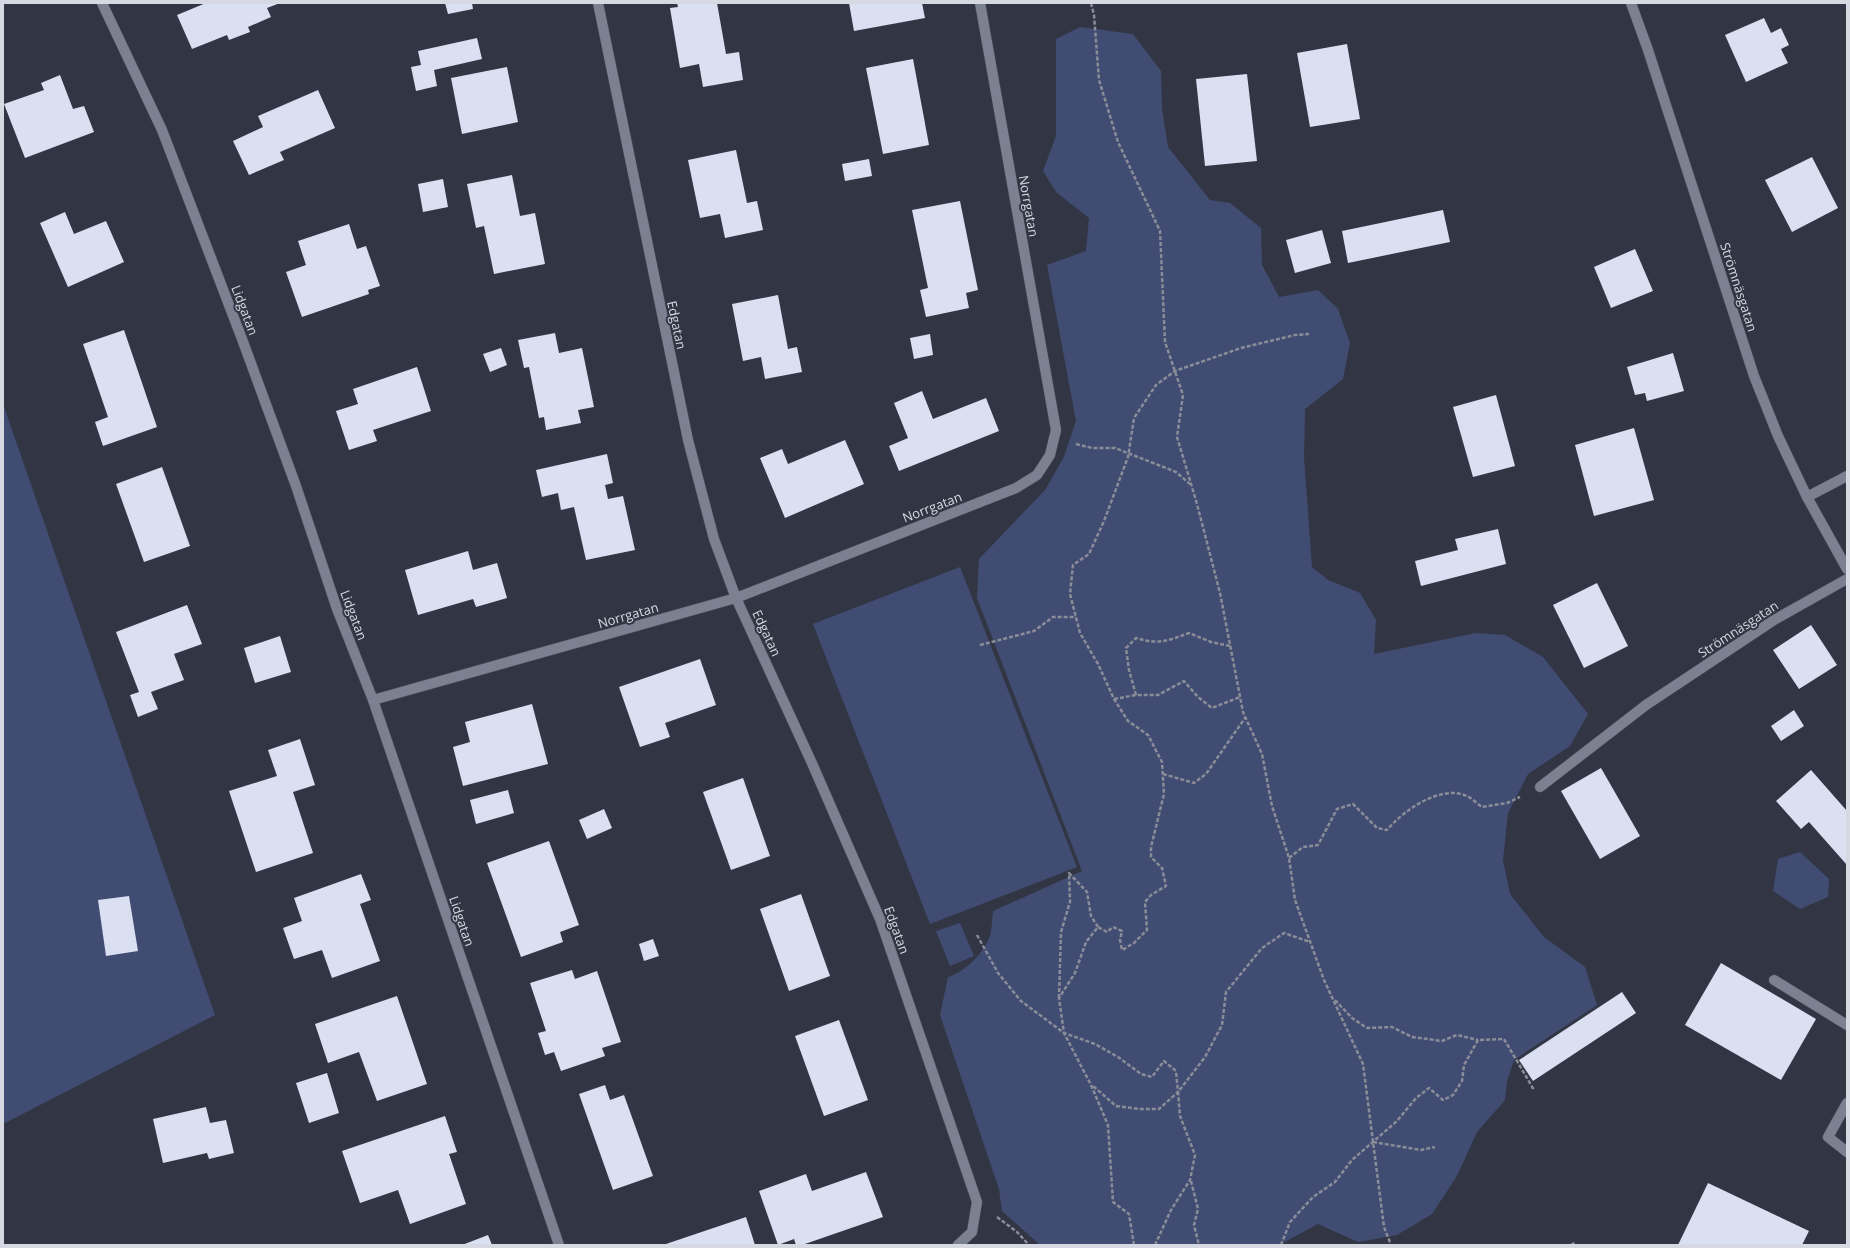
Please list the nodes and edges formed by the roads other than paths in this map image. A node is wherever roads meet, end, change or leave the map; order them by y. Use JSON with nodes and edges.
{"nodes":[{"id":1,"x":102,"y":3,"type":"edge"},
{"id":2,"x":598,"y":3,"type":"edge"},
{"id":3,"x":980,"y":3,"type":"edge"},
{"id":4,"x":1631,"y":3,"type":"edge"},
{"id":5,"x":1847,"y":476,"type":"edge"},
{"id":6,"x":1807,"y":496,"type":"junction"},
{"id":7,"x":1847,"y":569,"type":"edge"},
{"id":8,"x":1847,"y":579,"type":"edge"},
{"id":9,"x":736,"y":598,"type":"junction"},
{"id":10,"x":373,"y":700,"type":"junction"},
{"id":11,"x":1540,"y":787,"type":"road end"},
{"id":12,"x":1774,"y":980,"type":"dead end"},
{"id":13,"x":1847,"y":1025,"type":"edge"},
{"id":14,"x":1847,"y":1103,"type":"edge"},
{"id":15,"x":1847,"y":1152,"type":"edge"},
{"id":16,"x":559,"y":1245,"type":"edge"},
{"id":17,"x":958,"y":1245,"type":"edge"}],
"edges":[{"from":1,"to":10,"type":"street","name":"Lidgatan"},
{"from":2,"to":9,"type":"street","name":"Edgatan"},
{"from":3,"to":9,"type":"street","name":"Norrgatan"},
{"from":4,"to":6,"type":"street","name":"Strömnäsgatan"},
{"from":5,"to":6,"type":"street"},
{"from":6,"to":7,"type":"street","name":"Strömnäsgatan"},
{"from":8,"to":11,"type":"street","name":"Strömnäsgatan"},
{"from":9,"to":10,"type":"street","name":"Norrgatan"},
{"from":9,"to":17,"type":"street","name":"Edgatan"},
{"from":10,"to":16,"type":"street","name":"Lidgatan"},
{"from":12,"to":13,"type":"street"},
{"from":14,"to":15,"type":"street"}]}
